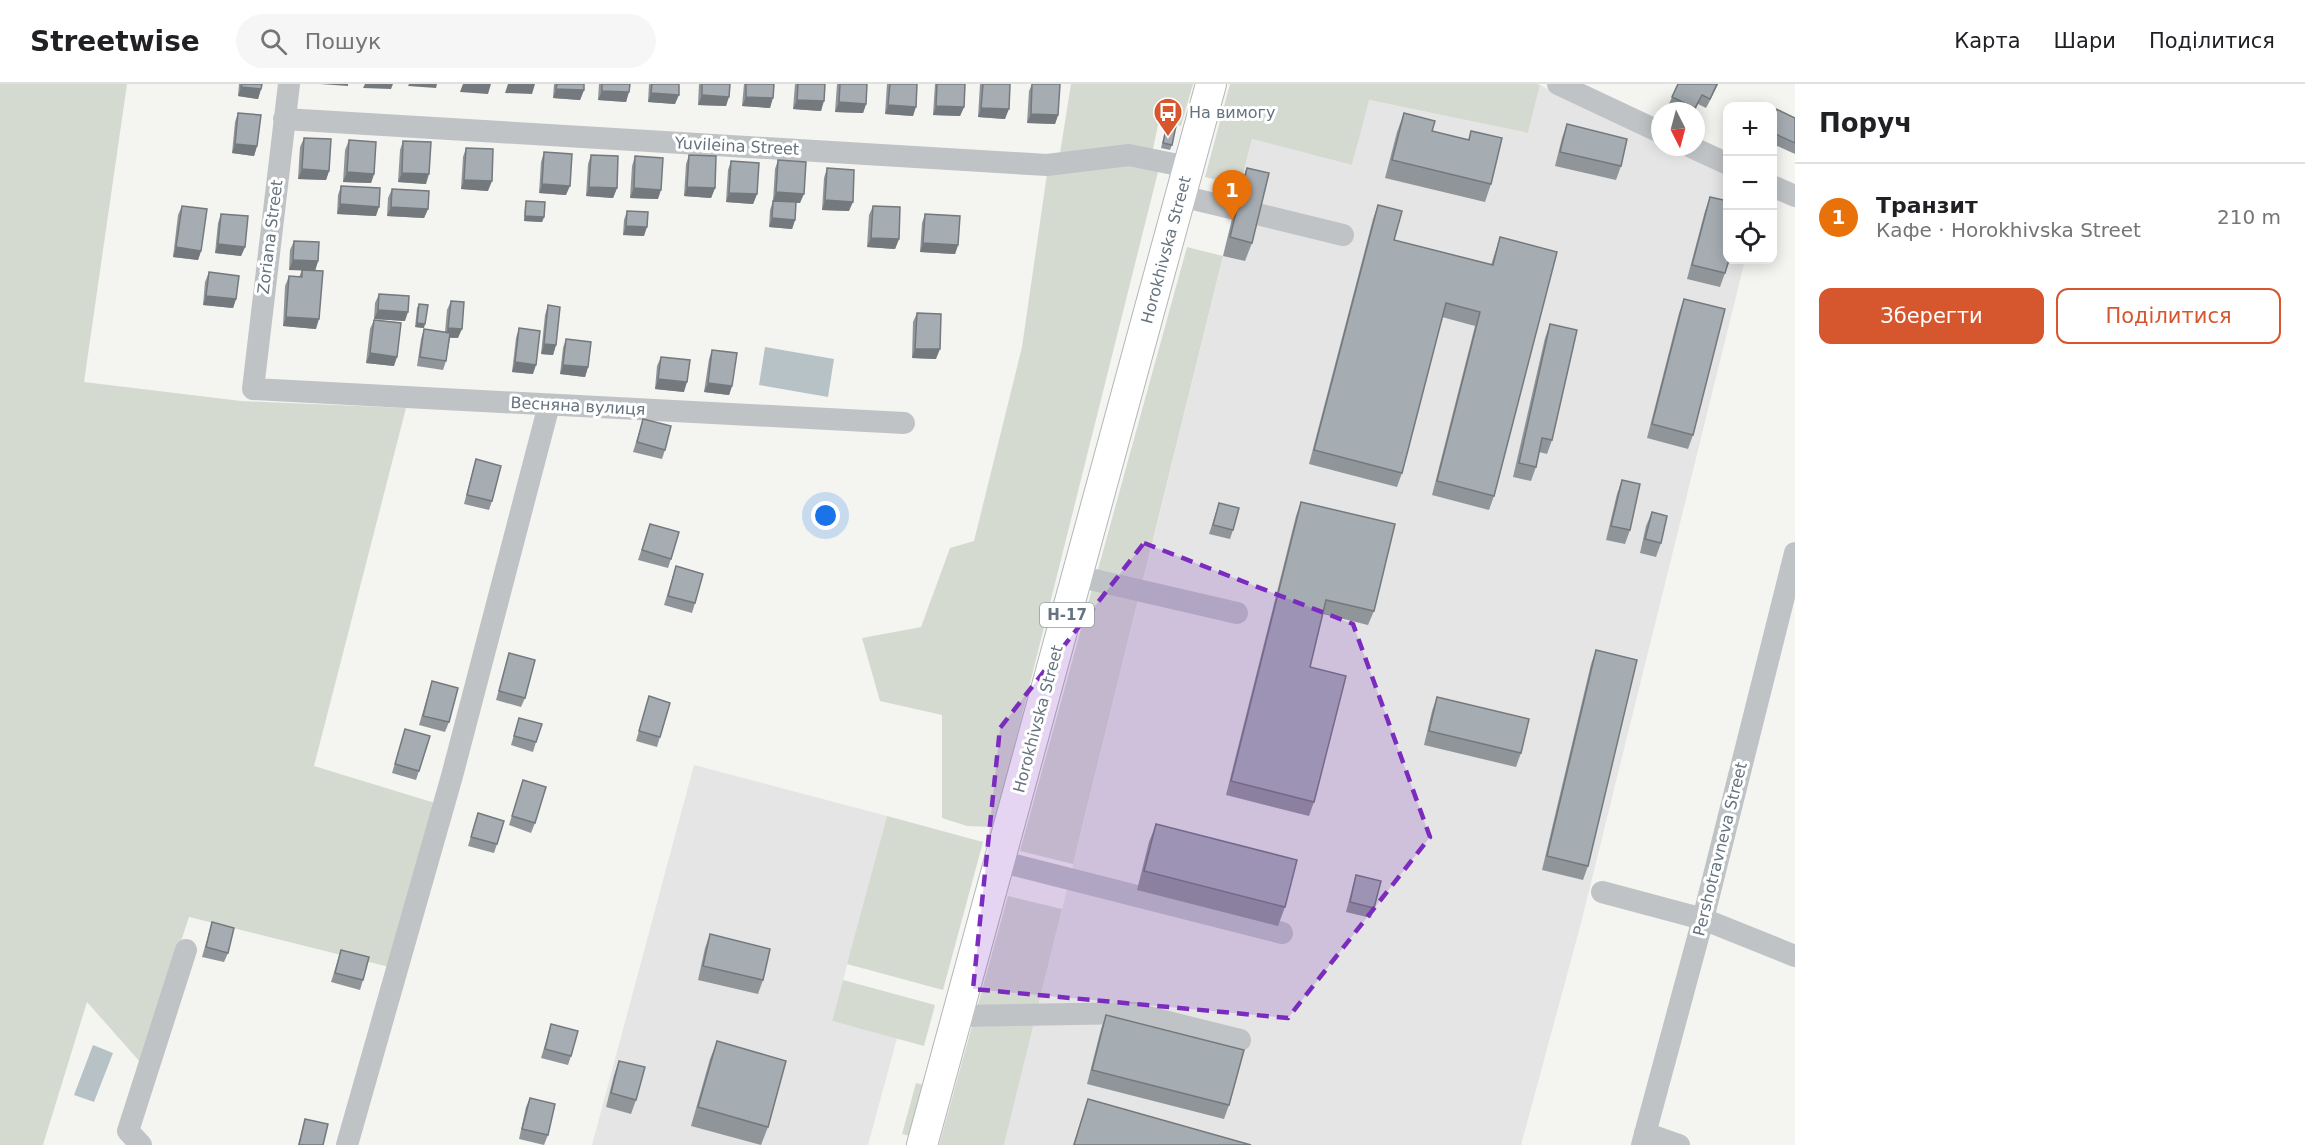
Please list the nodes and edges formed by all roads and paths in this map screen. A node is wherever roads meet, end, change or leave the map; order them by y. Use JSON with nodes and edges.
{"nodes":[{"id":1,"x":289,"y":84,"type":"edge"},
{"id":2,"x":1211,"y":84,"type":"edge"},
{"id":3,"x":1558,"y":84,"type":"edge"},
{"id":4,"x":284,"y":119,"type":"junction"},
{"id":5,"x":1651,"y":128,"type":"edge"},
{"id":6,"x":1705,"y":153,"type":"edge"},
{"id":7,"x":1723,"y":162,"type":"edge"},
{"id":8,"x":1188,"y":167,"type":"junction"},
{"id":9,"x":1777,"y":188,"type":"edge"},
{"id":10,"x":1181,"y":196,"type":"junction"},
{"id":11,"x":1795,"y":196,"type":"edge"},
{"id":12,"x":1235,"y":209,"type":"edge"},
{"id":13,"x":1257,"y":214,"type":"edge"},
{"id":14,"x":1343,"y":235,"type":"dead end"},
{"id":15,"x":253,"y":389,"type":"joint"},
{"id":16,"x":549,"y":405,"type":"junction"},
{"id":17,"x":904,"y":423,"type":"dead end"},
{"id":18,"x":1795,"y":553,"type":"edge"},
{"id":19,"x":1077,"y":576,"type":"junction"},
{"id":20,"x":1237,"y":613,"type":"dead end"},
{"id":21,"x":999,"y":861,"type":"junction"},
{"id":22,"x":1602,"y":892,"type":"dead end"},
{"id":23,"x":1703,"y":920,"type":"junction"},
{"id":24,"x":1282,"y":933,"type":"dead end"},
{"id":25,"x":186,"y":950,"type":"dead end"},
{"id":26,"x":1795,"y":956,"type":"edge"},
{"id":27,"x":958,"y":1016,"type":"junction"},
{"id":28,"x":1240,"y":1040,"type":"dead end"},
{"id":29,"x":1644,"y":1139,"type":"edge"},
{"id":30,"x":141,"y":1145,"type":"edge"},
{"id":31,"x":347,"y":1145,"type":"edge"},
{"id":32,"x":922,"y":1145,"type":"edge"},
{"id":33,"x":1679,"y":1145,"type":"edge"}],
"edges":[{"from":1,"to":4,"type":"street","name":"Zoriana Street"},
{"from":2,"to":8,"type":"main road","name":"Horokhivska Street","number":"Н-17"},
{"from":3,"to":5,"type":"street"},
{"from":4,"to":8,"type":"street","name":"Yuvileina Street"},
{"from":4,"to":15,"type":"street","name":"Zoriana Street"},
{"from":6,"to":7,"type":"street"},
{"from":8,"to":10,"type":"main road","name":"Horokhivska Street","number":"Н-17"},
{"from":9,"to":11,"type":"street"},
{"from":10,"to":12,"type":"street"},
{"from":10,"to":19,"type":"main road","name":"Horokhivska Street","number":"Н-17"},
{"from":13,"to":14,"type":"street"},
{"from":15,"to":16,"type":"street","name":"Весняна вулиця"},
{"from":16,"to":17,"type":"street","name":"Весняна вулиця"},
{"from":16,"to":31,"type":"street"},
{"from":18,"to":23,"type":"street","name":"Pershotravneva Street"},
{"from":19,"to":20,"type":"street"},
{"from":19,"to":21,"type":"main road","name":"Horokhivska Street","number":"Н-17"},
{"from":21,"to":24,"type":"street"},
{"from":21,"to":27,"type":"main road","name":"Horokhivska Street","number":"Н-17"},
{"from":22,"to":23,"type":"street"},
{"from":23,"to":26,"type":"street"},
{"from":23,"to":29,"type":"street","name":"Pershotravneva Street"},
{"from":25,"to":30,"type":"street"},
{"from":27,"to":28,"type":"street"},
{"from":27,"to":32,"type":"main road","name":"Horokhivska Street","number":"Н-17"},
{"from":29,"to":33,"type":"street"}]}
